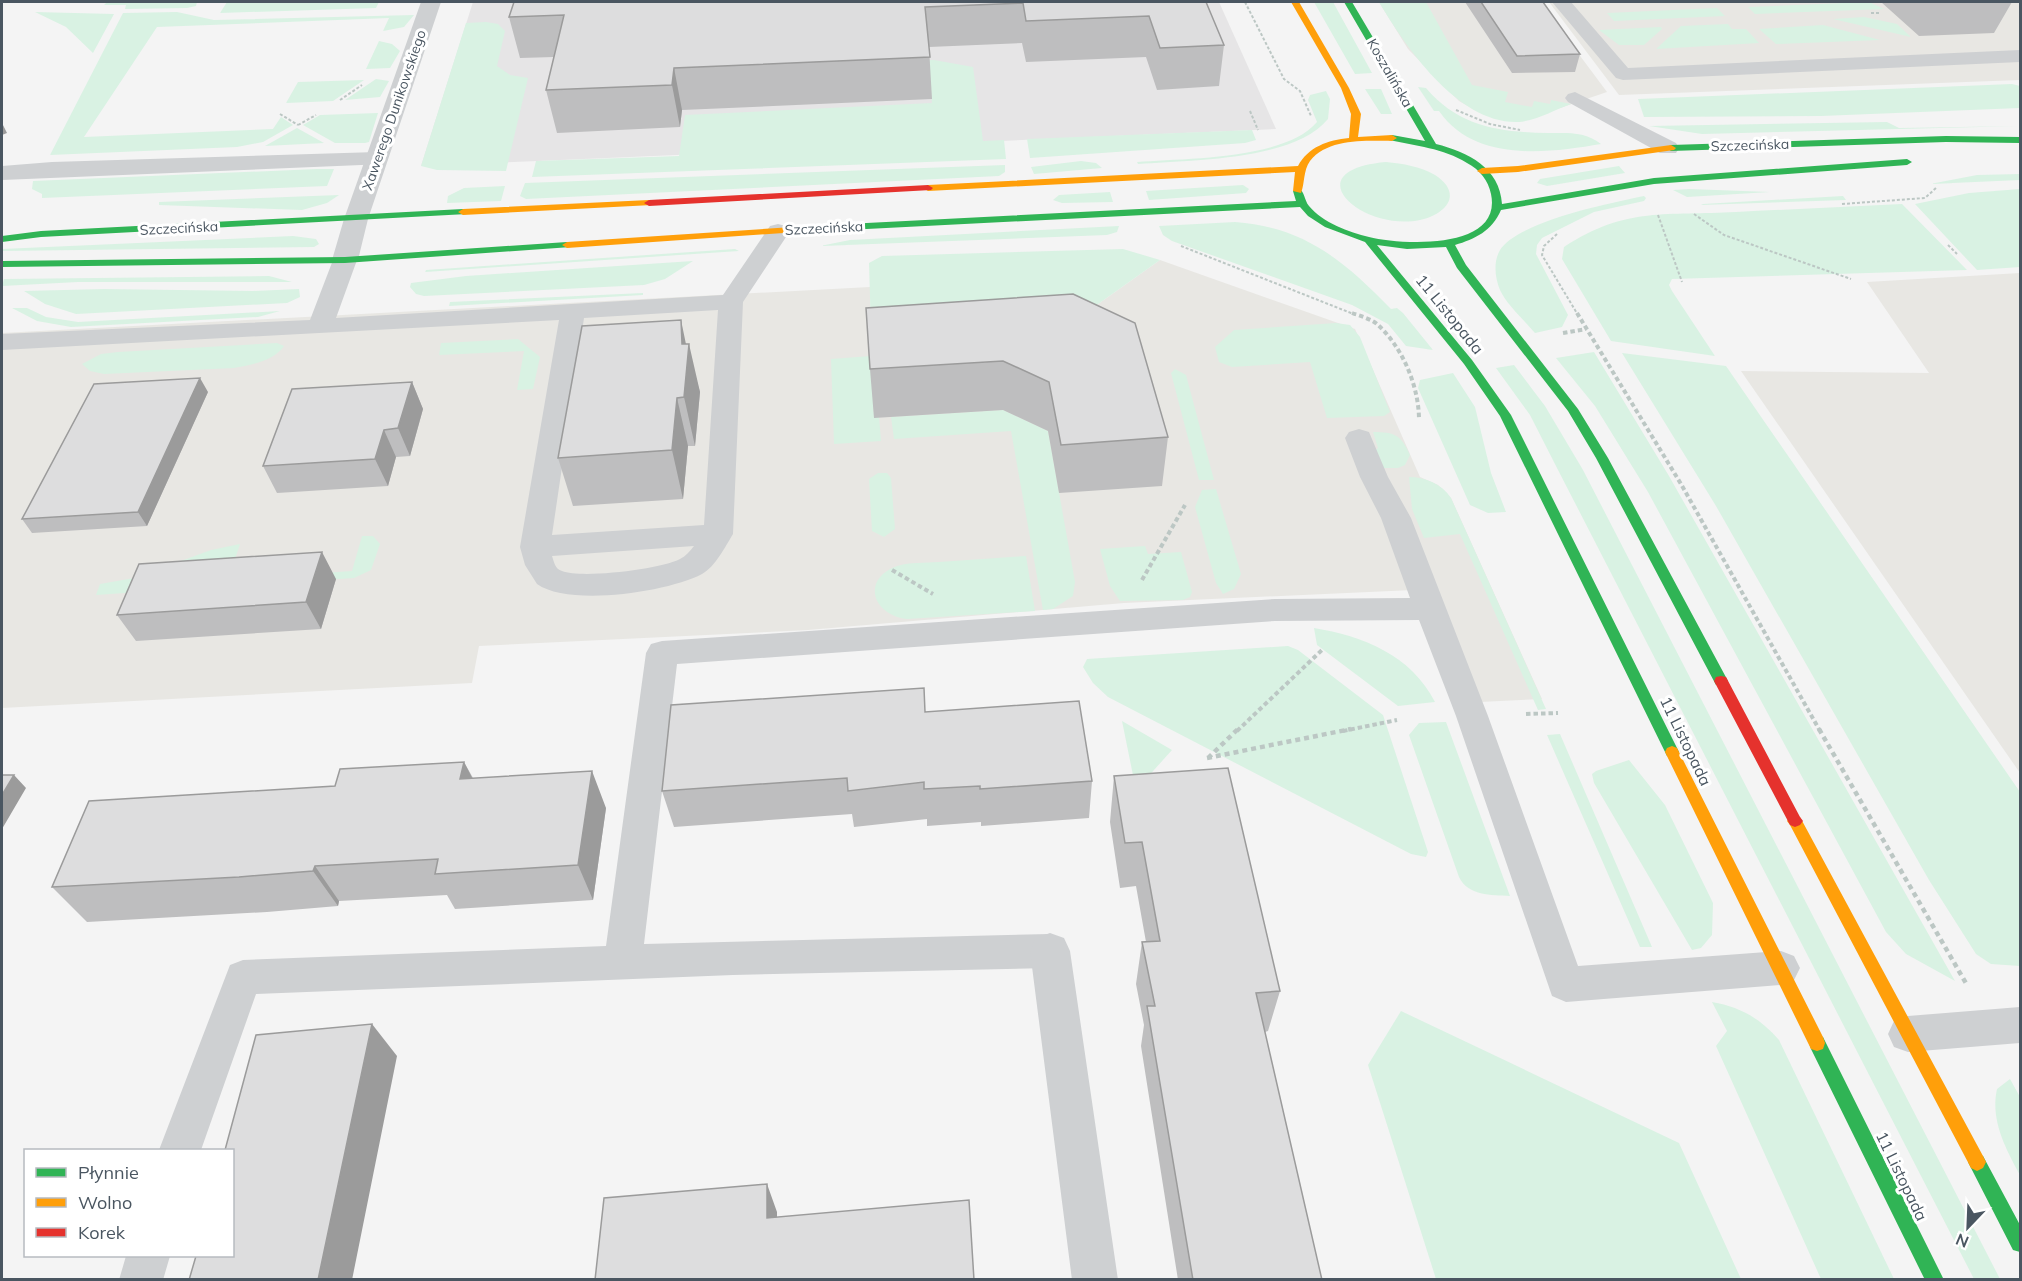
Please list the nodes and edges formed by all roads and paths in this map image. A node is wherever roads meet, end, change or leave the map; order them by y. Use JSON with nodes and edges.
{"nodes":[{"id":1,"x":431,"y":2,"type":"edge"},
{"id":2,"x":1245,"y":2,"type":"edge"},
{"id":3,"x":1295,"y":2,"type":"edge"},
{"id":4,"x":1348,"y":2,"type":"edge"},
{"id":5,"x":1561,"y":2,"type":"edge"},
{"id":6,"x":1871,"y":13,"type":"dead end"},
{"id":7,"x":1881,"y":13,"type":"dead end"},
{"id":8,"x":2020,"y":56,"type":"edge"},
{"id":9,"x":1575,"y":98,"type":"dead end"},
{"id":10,"x":1450,"y":106,"type":"dead end"},
{"id":11,"x":1250,"y":111,"type":"dead end"},
{"id":12,"x":1310,"y":123,"type":"dead end"},
{"id":13,"x":1258,"y":130,"type":"dead end"},
{"id":14,"x":1526,"y":130,"type":"dead end"},
{"id":15,"x":1353,"y":139,"type":"junction"},
{"id":16,"x":2020,"y":140,"type":"edge"},
{"id":17,"x":1432,"y":145,"type":"junction"},
{"id":18,"x":1668,"y":148,"type":"junction"},
{"id":19,"x":377,"y":159,"type":"junction"},
{"id":20,"x":1917,"y":161,"type":"dead end"},
{"id":21,"x":1298,"y":169,"type":"junction"},
{"id":22,"x":1482,"y":171,"type":"junction"},
{"id":23,"x":2,"y":173,"type":"edge"},
{"id":24,"x":1303,"y":204,"type":"junction"},
{"id":25,"x":1654,"y":206,"type":"dead end"},
{"id":26,"x":1498,"y":208,"type":"junction"},
{"id":27,"x":1694,"y":214,"type":"dead end"},
{"id":28,"x":356,"y":219,"type":"junction"},
{"id":29,"x":1565,"y":230,"type":"dead end"},
{"id":30,"x":778,"y":231,"type":"junction"},
{"id":31,"x":2,"y":239,"type":"edge"},
{"id":32,"x":1369,"y":241,"type":"junction"},
{"id":33,"x":1172,"y":242,"type":"dead end"},
{"id":34,"x":1449,"y":243,"type":"junction"},
{"id":35,"x":1948,"y":245,"type":"dead end"},
{"id":36,"x":1957,"y":254,"type":"dead end"},
{"id":37,"x":345,"y":260,"type":"junction"},
{"id":38,"x":2,"y":264,"type":"edge"},
{"id":39,"x":1851,"y":279,"type":"dead end"},
{"id":40,"x":1682,"y":282,"type":"dead end"},
{"id":41,"x":731,"y":302,"type":"junction"},
{"id":42,"x":573,"y":311,"type":"junction"},
{"id":43,"x":320,"y":327,"type":"junction"},
{"id":44,"x":2,"y":342,"type":"edge"},
{"id":45,"x":1419,"y":420,"type":"dead end"},
{"id":46,"x":1359,"y":438,"type":"dead end"},
{"id":47,"x":1185,"y":506,"type":"dead end"},
{"id":48,"x":718,"y":534,"type":"junction"},
{"id":49,"x":535,"y":548,"type":"junction"},
{"id":50,"x":892,"y":570,"type":"dead end"},
{"id":51,"x":1141,"y":582,"type":"dead end"},
{"id":52,"x":942,"y":599,"type":"dead end"},
{"id":53,"x":1430,"y":609,"type":"junction"},
{"id":54,"x":1326,"y":647,"type":"dead end"},
{"id":55,"x":1558,"y":713,"type":"dead end"},
{"id":56,"x":1526,"y":714,"type":"dead end"},
{"id":57,"x":1397,"y":720,"type":"dead end"},
{"id":58,"x":1050,"y":951,"type":"joint"},
{"id":59,"x":623,"y":962,"type":"junction"},
{"id":60,"x":1781,"y":968,"type":"junction"},
{"id":61,"x":1966,"y":984,"type":"dead end"},
{"id":62,"x":2020,"y":1025,"type":"edge"},
{"id":63,"x":1908,"y":1034,"type":"junction"},
{"id":64,"x":180,"y":1149,"type":"edge"},
{"id":65,"x":2020,"y":1244,"type":"edge"},
{"id":66,"x":148,"y":1257,"type":"edge"},
{"id":67,"x":141,"y":1280,"type":"edge"},
{"id":68,"x":1095,"y":1280,"type":"edge"},
{"id":69,"x":1935,"y":1280,"type":"edge"}],
"edges":[{"from":1,"to":19,"type":"street","name":"Xawerego Dunikowskiego"},
{"from":2,"to":12,"type":"path"},
{"from":3,"to":15,"type":"main road"},
{"from":4,"to":17,"type":"main road","name":"Koszalińska"},
{"from":5,"to":8,"type":"lane"},
{"from":6,"to":7,"type":"path"},
{"from":9,"to":18,"type":"lane"},
{"from":10,"to":14,"type":"path"},
{"from":11,"to":13,"type":"path"},
{"from":15,"to":17,"type":"main road"},
{"from":15,"to":21,"type":"main road"},
{"from":16,"to":18,"type":"main road","name":"Szczecińska"},
{"from":17,"to":22,"type":"main road"},
{"from":18,"to":22,"type":"main road","name":"Szczecińska"},
{"from":19,"to":23,"type":"lane"},
{"from":19,"to":28,"type":"street","name":"Xawerego Dunikowskiego"},
{"from":20,"to":26,"type":"main road","name":"Szczecińska"},
{"from":21,"to":24,"type":"main road"},
{"from":21,"to":28,"type":"main road","name":"Szczecińska"},
{"from":22,"to":26,"type":"main road"},
{"from":24,"to":30,"type":"main road","name":"Szczecińska"},
{"from":24,"to":32,"type":"main road"},
{"from":25,"to":40,"type":"path"},
{"from":26,"to":34,"type":"main road"},
{"from":27,"to":39,"type":"path"},
{"from":28,"to":31,"type":"main road","name":"Szczecińska"},
{"from":28,"to":37,"type":"street"},
{"from":29,"to":61,"type":"path"},
{"from":30,"to":37,"type":"main road","name":"Szczecińska"},
{"from":30,"to":41,"type":"lane"},
{"from":32,"to":34,"type":"main road"},
{"from":32,"to":60,"type":"main road","name":"11 Listopada"},
{"from":33,"to":45,"type":"path"},
{"from":34,"to":63,"type":"main road"},
{"from":35,"to":36,"type":"path"},
{"from":37,"to":38,"type":"main road","name":"Szczecińska"},
{"from":37,"to":43,"type":"lane"},
{"from":41,"to":42,"type":"lane"},
{"from":41,"to":48,"type":"lane"},
{"from":42,"to":43,"type":"lane"},
{"from":42,"to":49,"type":"lane"},
{"from":43,"to":44,"type":"lane"},
{"from":46,"to":53,"type":"lane"},
{"from":47,"to":51,"type":"path"},
{"from":48,"to":49,"type":"lane"},
{"from":48,"to":49,"type":"lane"},
{"from":50,"to":52,"type":"path"},
{"from":53,"to":59,"type":"lane"},
{"from":53,"to":60,"type":"lane"},
{"from":54,"to":57,"type":"path"},
{"from":55,"to":56,"type":"path"},
{"from":58,"to":59,"type":"lane"},
{"from":58,"to":68,"type":"street"},
{"from":59,"to":64,"type":"lane"},
{"from":60,"to":69,"type":"main road","name":"11 Listopada"},
{"from":62,"to":63,"type":"lane"},
{"from":63,"to":65,"type":"main road"},
{"from":66,"to":67,"type":"lane"}]}
